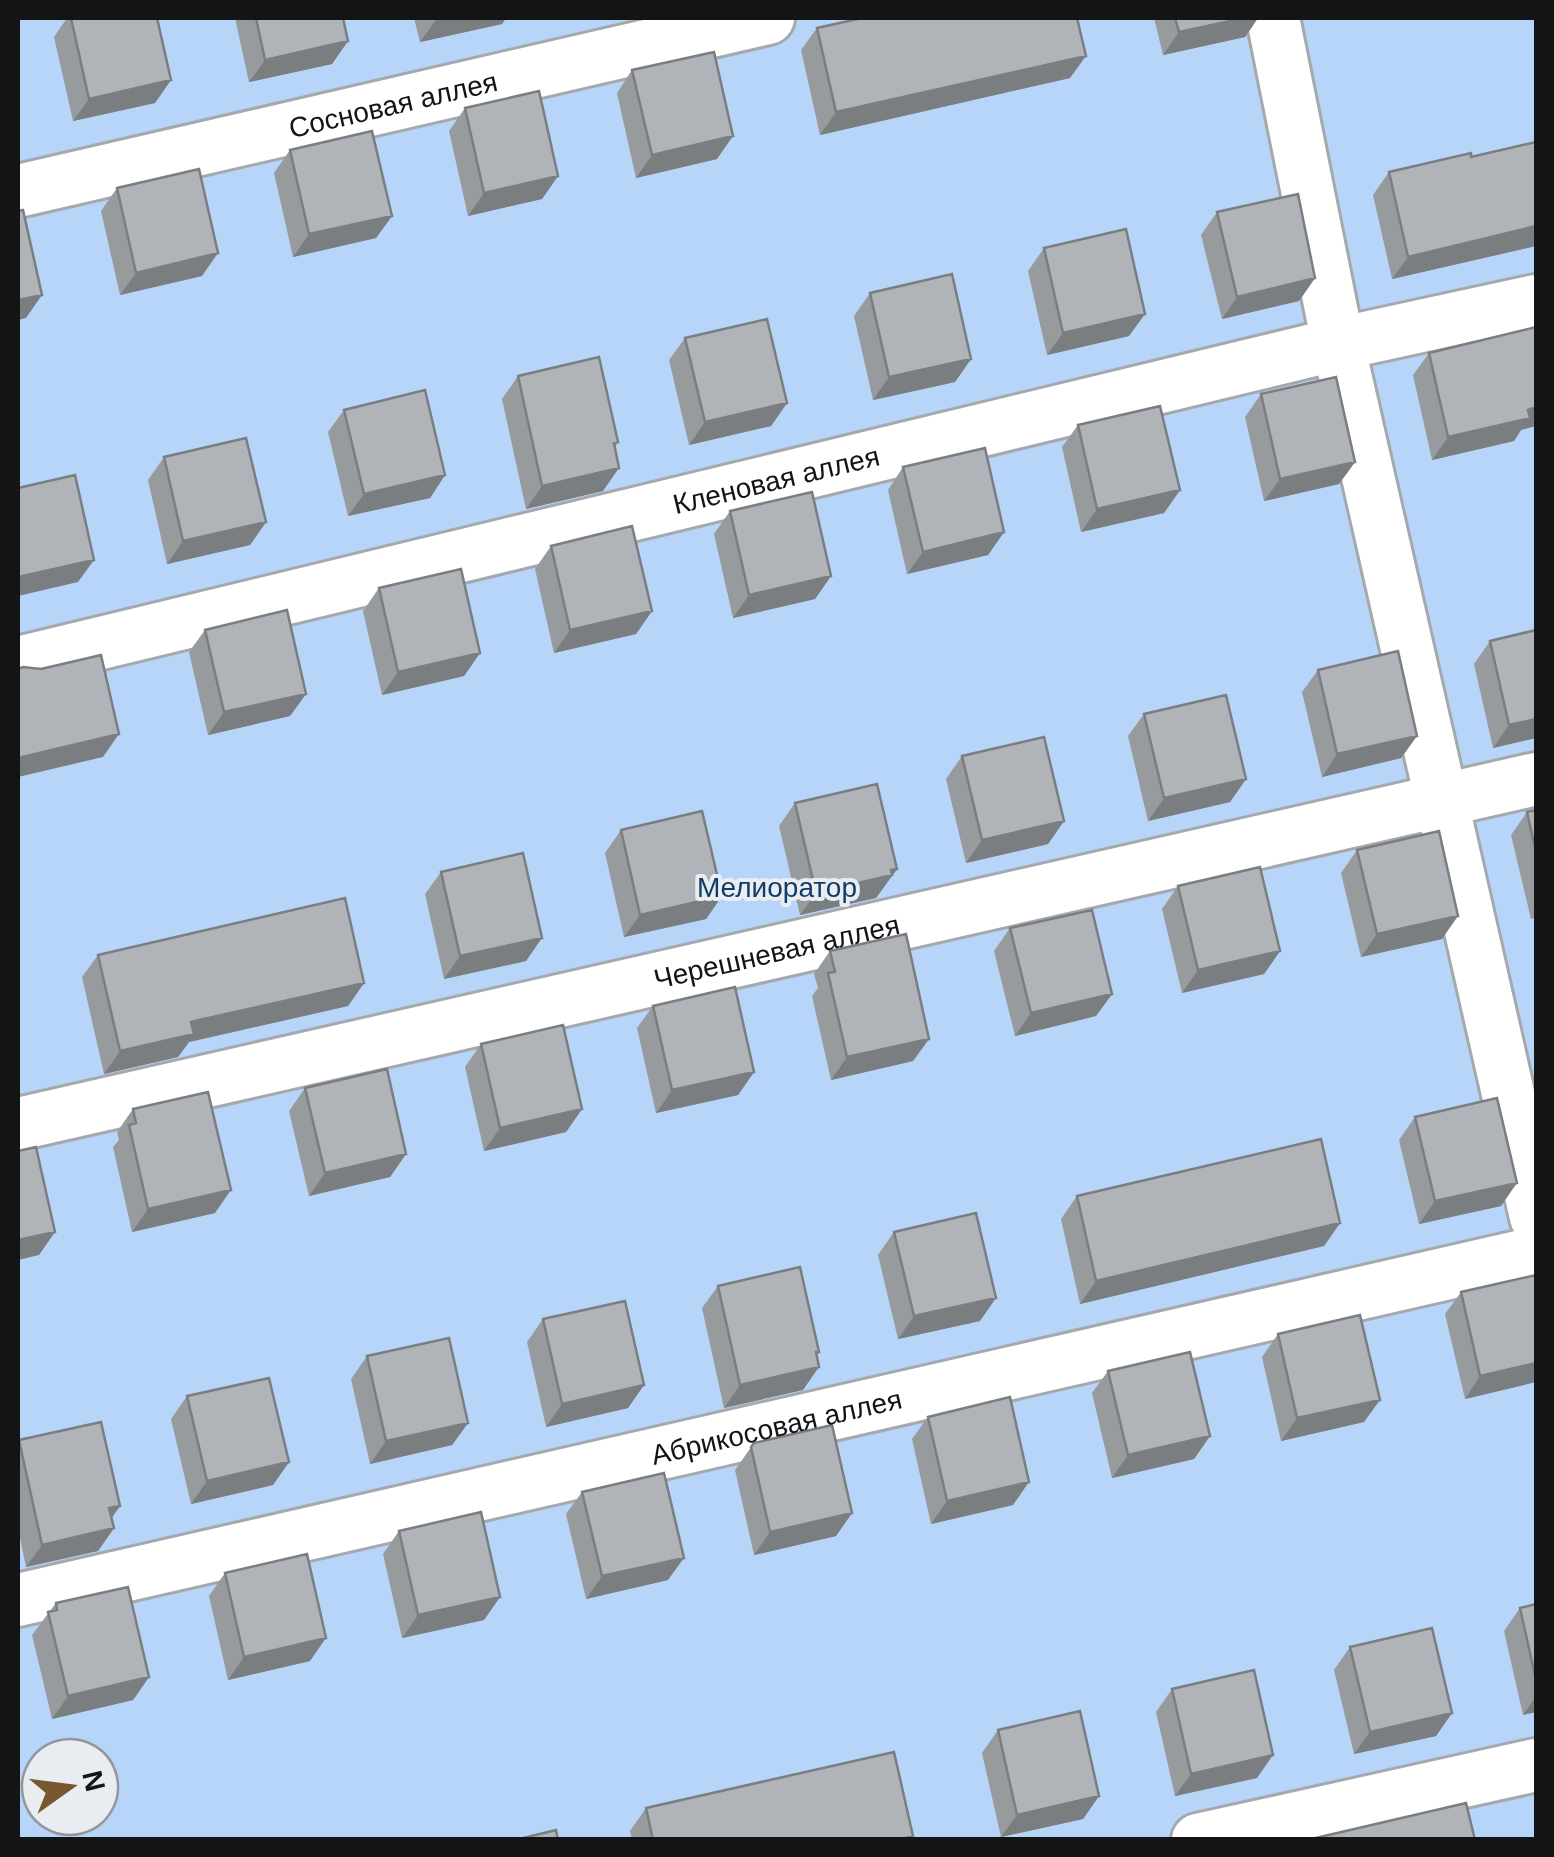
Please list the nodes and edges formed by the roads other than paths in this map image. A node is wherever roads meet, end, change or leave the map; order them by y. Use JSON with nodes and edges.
{"nodes":[{"id":1,"x":768,"y":18,"type":"edge"},
{"id":2,"x":1273,"y":18,"type":"edge"},
{"id":3,"x":18,"y":191,"type":"edge"},
{"id":4,"x":1536,"y":301,"type":"edge"},
{"id":5,"x":1338,"y":344,"type":"junction"},
{"id":6,"x":18,"y":663,"type":"edge"},
{"id":7,"x":1536,"y":780,"type":"edge"},
{"id":8,"x":1441,"y":802,"type":"junction"},
{"id":9,"x":18,"y":1124,"type":"edge"},
{"id":10,"x":1536,"y":1216,"type":"edge"},
{"id":11,"x":1536,"y":1253,"type":"edge"},
{"id":12,"x":18,"y":1600,"type":"edge"},
{"id":13,"x":1536,"y":1765,"type":"edge"},
{"id":14,"x":1198,"y":1840,"type":"edge"}],
"edges":[{"from":1,"to":3,"type":"street","name":"Сосновая аллея"},
{"from":2,"to":5,"type":"street"},
{"from":4,"to":5,"type":"street","name":"Кленовая аллея"},
{"from":5,"to":6,"type":"street","name":"Кленовая аллея"},
{"from":5,"to":8,"type":"street"},
{"from":7,"to":8,"type":"street","name":"Черешневая аллея"},
{"from":8,"to":9,"type":"street","name":"Черешневая аллея"},
{"from":8,"to":10,"type":"street"},
{"from":11,"to":12,"type":"street","name":"Абрикосовая аллея"},
{"from":13,"to":14,"type":"street"}]}
